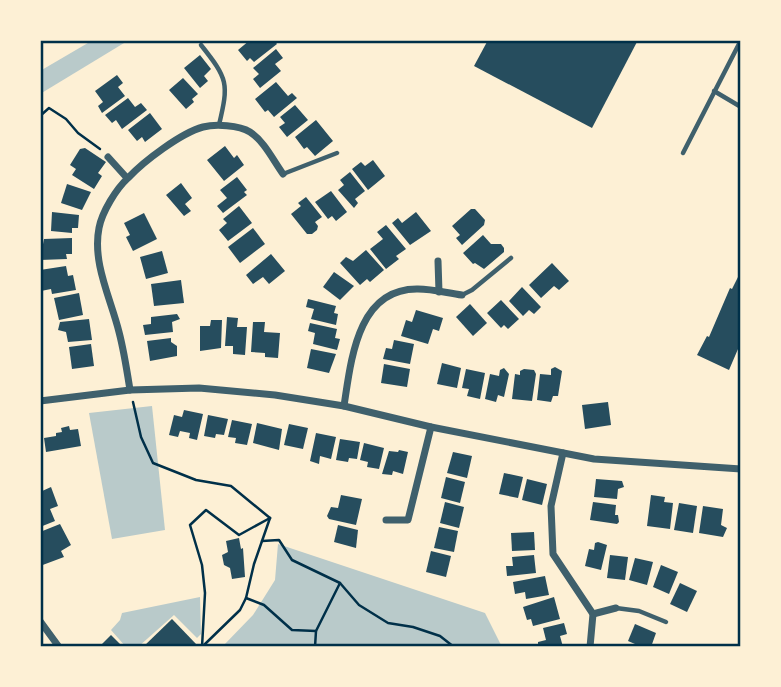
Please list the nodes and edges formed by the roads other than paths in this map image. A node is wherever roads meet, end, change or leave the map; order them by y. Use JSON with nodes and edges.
{"nodes":[{"id":1,"x":741,"y":40,"type":"edge"},
{"id":2,"x":201,"y":45,"type":"dead end"},
{"id":3,"x":714,"y":91,"type":"junction"},
{"id":4,"x":741,"y":107,"type":"edge"},
{"id":5,"x":219,"y":126,"type":"junction"},
{"id":6,"x":337,"y":153,"type":"dead end"},
{"id":7,"x":683,"y":153,"type":"dead end"},
{"id":8,"x":108,"y":156,"type":"road end"},
{"id":9,"x":283,"y":174,"type":"joint"},
{"id":10,"x":127,"y":178,"type":"junction"},
{"id":11,"x":511,"y":258,"type":"dead end"},
{"id":12,"x":438,"y":261,"type":"dead end"},
{"id":13,"x":439,"y":292,"type":"junction"},
{"id":14,"x":462,"y":295,"type":"joint"},
{"id":15,"x":130,"y":390,"type":"junction"},
{"id":16,"x":40,"y":401,"type":"edge"},
{"id":17,"x":344,"y":405,"type":"junction"},
{"id":18,"x":431,"y":426,"type":"junction"},
{"id":19,"x":563,"y":453,"type":"junction"},
{"id":20,"x":741,"y":469,"type":"edge"},
{"id":21,"x":386,"y":520,"type":"dead end"},
{"id":22,"x":615,"y":608,"type":"joint"},
{"id":23,"x":593,"y":614,"type":"junction"},
{"id":24,"x":40,"y":621,"type":"edge"},
{"id":25,"x":666,"y":622,"type":"dead end"},
{"id":26,"x":59,"y":647,"type":"edge"},
{"id":27,"x":590,"y":647,"type":"edge"}],
"edges":[{"from":1,"to":3,"type":"lane"},
{"from":2,"to":5,"type":"lane"},
{"from":3,"to":4,"type":"lane"},
{"from":3,"to":7,"type":"lane"},
{"from":5,"to":9,"type":"street"},
{"from":5,"to":10,"type":"street"},
{"from":6,"to":9,"type":"lane"},
{"from":8,"to":10,"type":"street"},
{"from":10,"to":15,"type":"street"},
{"from":11,"to":14,"type":"lane"},
{"from":12,"to":13,"type":"street"},
{"from":13,"to":14,"type":"street"},
{"from":13,"to":17,"type":"street"},
{"from":15,"to":16,"type":"street"},
{"from":15,"to":17,"type":"street"},
{"from":17,"to":18,"type":"street"},
{"from":18,"to":19,"type":"street"},
{"from":18,"to":21,"type":"street"},
{"from":19,"to":20,"type":"street"},
{"from":19,"to":23,"type":"street"},
{"from":22,"to":23,"type":"street"},
{"from":22,"to":25,"type":"lane"},
{"from":23,"to":27,"type":"street"},
{"from":24,"to":26,"type":"street"}]}
